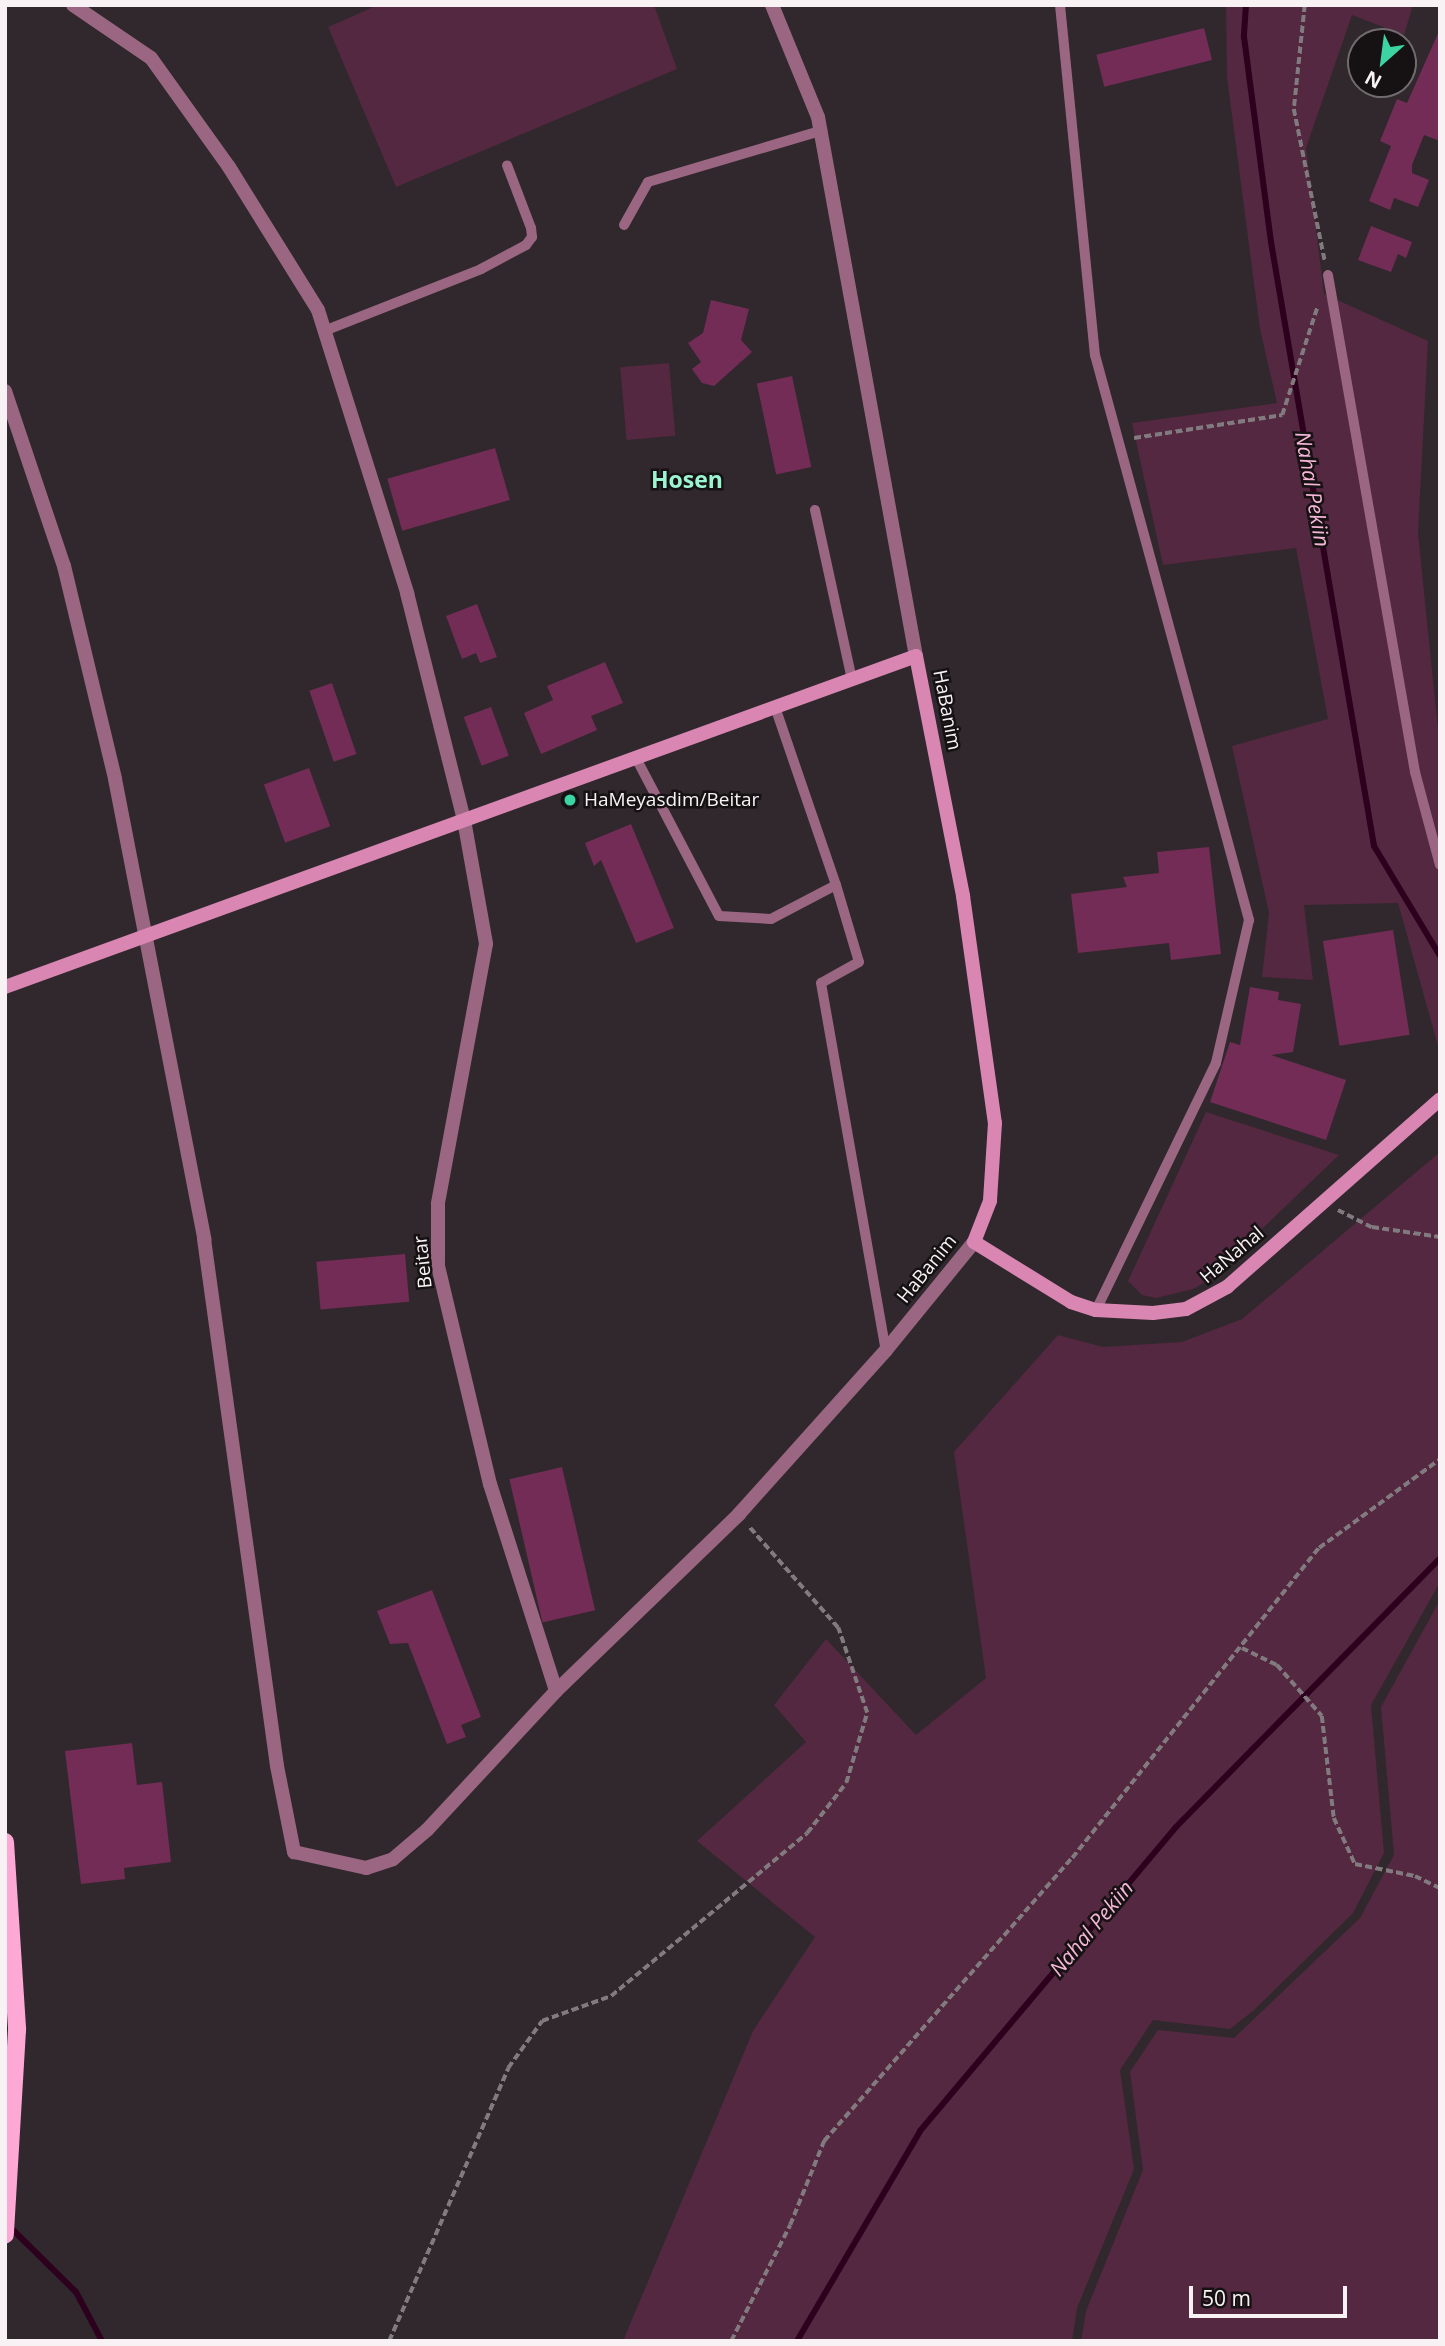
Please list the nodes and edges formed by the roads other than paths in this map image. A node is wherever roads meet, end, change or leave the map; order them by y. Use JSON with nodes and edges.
{"nodes":[{"id":1,"x":73,"y":5,"type":"edge"},
{"id":2,"x":772,"y":5,"type":"edge"},
{"id":3,"x":1060,"y":5,"type":"edge"},
{"id":4,"x":820,"y":131,"type":"junction"},
{"id":5,"x":507,"y":165,"type":"dead end"},
{"id":6,"x":624,"y":225,"type":"dead end"},
{"id":7,"x":1328,"y":275,"type":"road end"},
{"id":8,"x":324,"y":331,"type":"junction"},
{"id":9,"x":5,"y":391,"type":"edge"},
{"id":10,"x":815,"y":510,"type":"dead end"},
{"id":11,"x":916,"y":656,"type":"junction"},
{"id":12,"x":852,"y":679,"type":"junction"},
{"id":13,"x":775,"y":707,"type":"junction"},
{"id":14,"x":636,"y":758,"type":"junction"},
{"id":15,"x":464,"y":820,"type":"junction"},
{"id":16,"x":1440,"y":865,"type":"edge"},
{"id":17,"x":836,"y":885,"type":"junction"},
{"id":18,"x":145,"y":936,"type":"junction"},
{"id":19,"x":5,"y":987,"type":"edge"},
{"id":20,"x":1440,"y":1099,"type":"edge"},
{"id":21,"x":974,"y":1242,"type":"junction"},
{"id":22,"x":1096,"y":1310,"type":"junction"},
{"id":23,"x":886,"y":1350,"type":"junction"},
{"id":24,"x":556,"y":1690,"type":"junction"},
{"id":25,"x":5,"y":1842,"type":"edge"},
{"id":26,"x":5,"y":2235,"type":"edge"}],
"edges":[{"from":1,"to":8,"type":"street","name":"Beitar"},
{"from":2,"to":4,"type":"street"},
{"from":3,"to":22,"type":"lane"},
{"from":4,"to":6,"type":"lane"},
{"from":4,"to":11,"type":"street"},
{"from":5,"to":8,"type":"lane"},
{"from":7,"to":16,"type":"lane"},
{"from":8,"to":15,"type":"street","name":"Beitar"},
{"from":9,"to":18,"type":"street"},
{"from":10,"to":12,"type":"lane"},
{"from":11,"to":12,"type":"street"},
{"from":11,"to":21,"type":"street","name":"HaBanim"},
{"from":12,"to":13,"type":"street"},
{"from":13,"to":14,"type":"street"},
{"from":13,"to":17,"type":"lane"},
{"from":14,"to":15,"type":"street"},
{"from":14,"to":17,"type":"lane"},
{"from":15,"to":18,"type":"street"},
{"from":15,"to":24,"type":"street","name":"Beitar"},
{"from":17,"to":23,"type":"lane"},
{"from":18,"to":19,"type":"street"},
{"from":18,"to":24,"type":"street","name":"HaBanim"},
{"from":20,"to":22,"type":"street","name":"HaNahal"},
{"from":21,"to":22,"type":"street","name":"HaNahal"},
{"from":21,"to":23,"type":"street","name":"HaBanim"},
{"from":23,"to":24,"type":"street","name":"HaBanim"},
{"from":25,"to":26,"type":"main road"}]}
